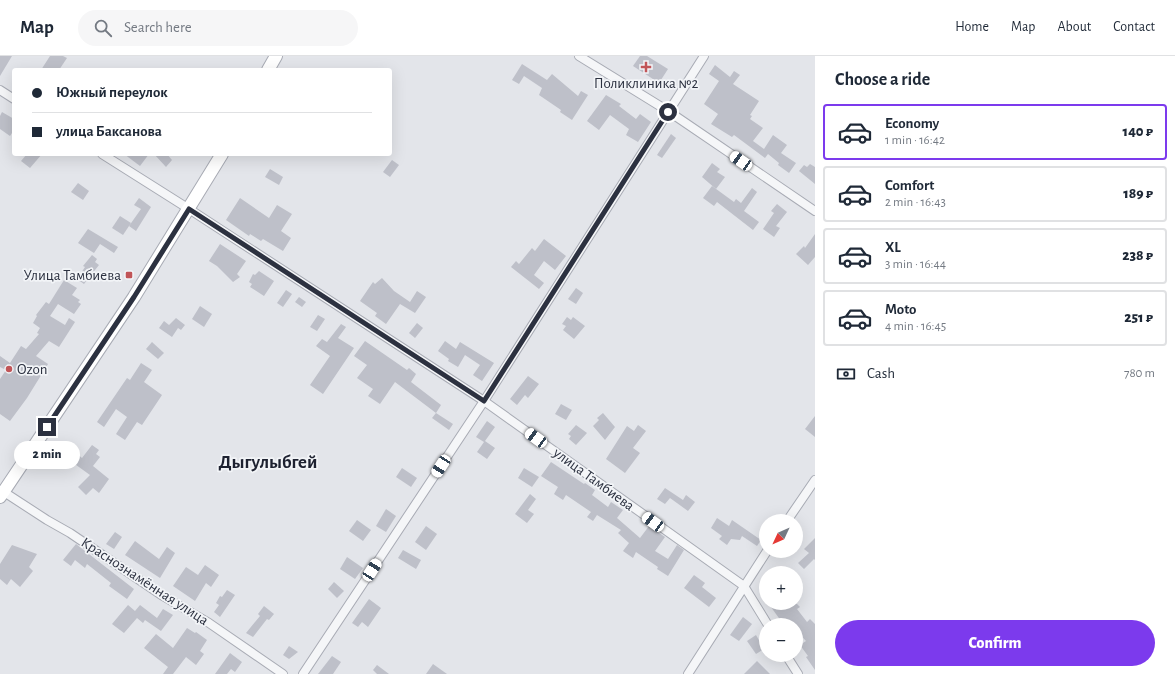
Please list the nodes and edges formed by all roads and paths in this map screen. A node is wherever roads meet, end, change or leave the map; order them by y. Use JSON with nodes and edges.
{"nodes":[{"id":1,"x":276,"y":56,"type":"edge"},
{"id":2,"x":579,"y":56,"type":"edge"},
{"id":3,"x":704,"y":56,"type":"edge"},
{"id":4,"x":269,"y":68,"type":"edge"},
{"id":5,"x":0,"y":90,"type":"edge"},
{"id":6,"x":12,"y":98,"type":"edge"},
{"id":7,"x":668,"y":112,"type":"junction"},
{"id":8,"x":105,"y":156,"type":"edge"},
{"id":9,"x":221,"y":156,"type":"edge"},
{"id":10,"x":189,"y":209,"type":"junction"},
{"id":11,"x":815,"y":211,"type":"edge"},
{"id":12,"x":484,"y":401,"type":"junction"},
{"id":13,"x":815,"y":480,"type":"edge"},
{"id":14,"x":2,"y":494,"type":"edge"},
{"id":15,"x":792,"y":514,"type":"edge"},
{"id":16,"x":762,"y":558,"type":"edge"},
{"id":17,"x":744,"y":586,"type":"junction"},
{"id":18,"x":764,"y":618,"type":"edge"},
{"id":19,"x":790,"y":662,"type":"edge"},
{"id":20,"x":283,"y":674,"type":"edge"},
{"id":21,"x":303,"y":674,"type":"edge"},
{"id":22,"x":688,"y":674,"type":"edge"},
{"id":23,"x":798,"y":674,"type":"edge"}],
"edges":[{"from":1,"to":4,"type":"main road"},
{"from":2,"to":7,"type":"street"},
{"from":3,"to":7,"type":"street"},
{"from":5,"to":6,"type":"street"},
{"from":7,"to":11,"type":"street"},
{"from":7,"to":12,"type":"street"},
{"from":8,"to":10,"type":"street","name":"улица Тамбиева"},
{"from":9,"to":10,"type":"main road"},
{"from":10,"to":12,"type":"street","name":"улица Тамбиева"},
{"from":10,"to":14,"type":"main road"},
{"from":12,"to":17,"type":"street","name":"улица Тамбиева"},
{"from":12,"to":21,"type":"street"},
{"from":13,"to":15,"type":"street"},
{"from":14,"to":20,"type":"street","name":"Краснознамённая улица"},
{"from":16,"to":17,"type":"street"},
{"from":17,"to":18,"type":"street","name":"улица Тамбиева"},
{"from":17,"to":22,"type":"street"},
{"from":19,"to":23,"type":"street"}]}
